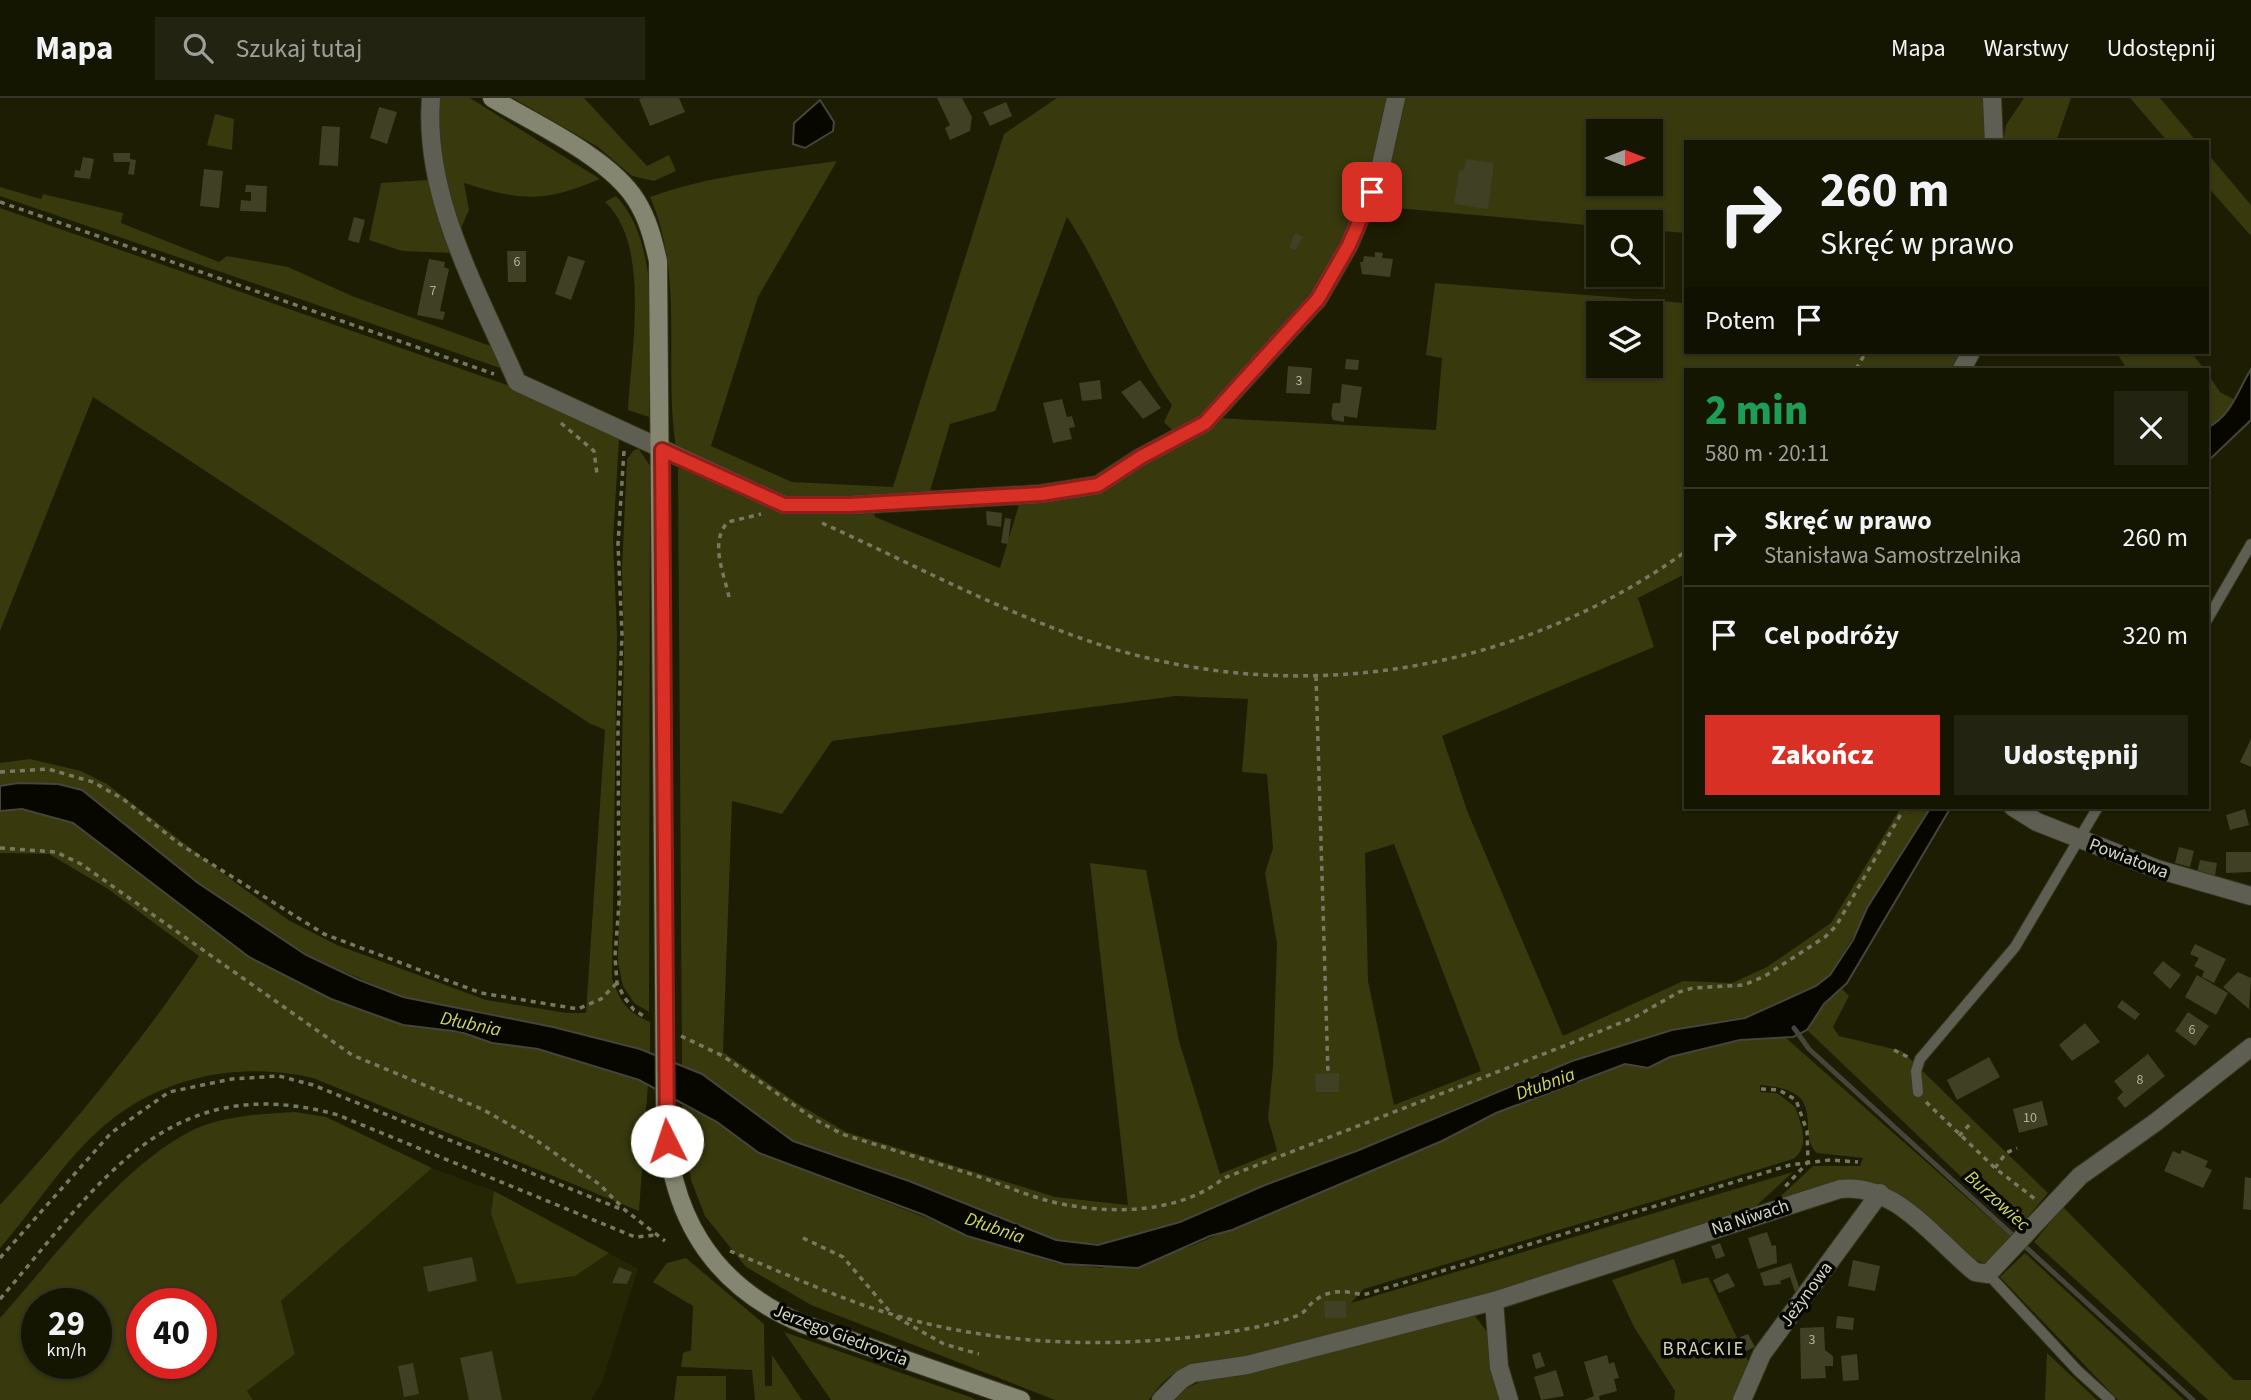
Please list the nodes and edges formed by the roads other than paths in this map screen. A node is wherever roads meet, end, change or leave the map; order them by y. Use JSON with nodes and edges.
{"nodes":[{"id":1,"x":431,"y":98,"type":"edge"},
{"id":2,"x":492,"y":98,"type":"edge"},
{"id":3,"x":1396,"y":98,"type":"edge"},
{"id":4,"x":1992,"y":98,"type":"edge"},
{"id":5,"x":1994,"y":140,"type":"edge"},
{"id":6,"x":662,"y":450,"type":"junction"},
{"id":7,"x":2251,"y":544,"type":"edge"},
{"id":8,"x":2209,"y":617,"type":"edge"},
{"id":9,"x":2016,"y":809,"type":"edge"},
{"id":10,"x":2097,"y":809,"type":"edge"},
{"id":11,"x":2080,"y":839,"type":"junction"},
{"id":12,"x":2251,"y":896,"type":"edge"},
{"id":13,"x":2251,"y":1046,"type":"edge"},
{"id":14,"x":1918,"y":1092,"type":"road end"},
{"id":15,"x":1880,"y":1193,"type":"junction"},
{"id":16,"x":1991,"y":1271,"type":"junction"},
{"id":17,"x":1494,"y":1301,"type":"junction"},
{"id":18,"x":1021,"y":1400,"type":"edge"},
{"id":19,"x":1161,"y":1400,"type":"edge"},
{"id":20,"x":1509,"y":1400,"type":"edge"},
{"id":21,"x":1742,"y":1400,"type":"edge"},
{"id":22,"x":2110,"y":1400,"type":"edge"}],
"edges":[{"from":1,"to":6,"type":"street"},
{"from":2,"to":6,"type":"street","name":"Jerzego Giedroycia"},
{"from":3,"to":6,"type":"street"},
{"from":4,"to":5,"type":"street"},
{"from":6,"to":18,"type":"street","name":"Jerzego Giedroycia","bridge":true},
{"from":7,"to":8,"type":"lane"},
{"from":9,"to":11,"type":"street","name":"Powiatowa"},
{"from":10,"to":11,"type":"lane"},
{"from":11,"to":12,"type":"street","name":"Powiatowa"},
{"from":11,"to":14,"type":"lane"},
{"from":13,"to":16,"type":"street"},
{"from":15,"to":16,"type":"street","name":"Na Niwach"},
{"from":15,"to":17,"type":"street","name":"Na Niwach"},
{"from":15,"to":21,"type":"street","name":"Jeżynowa"},
{"from":16,"to":22,"type":"lane"},
{"from":17,"to":19,"type":"street","name":"Na Niwach"},
{"from":17,"to":20,"type":"street"}]}
